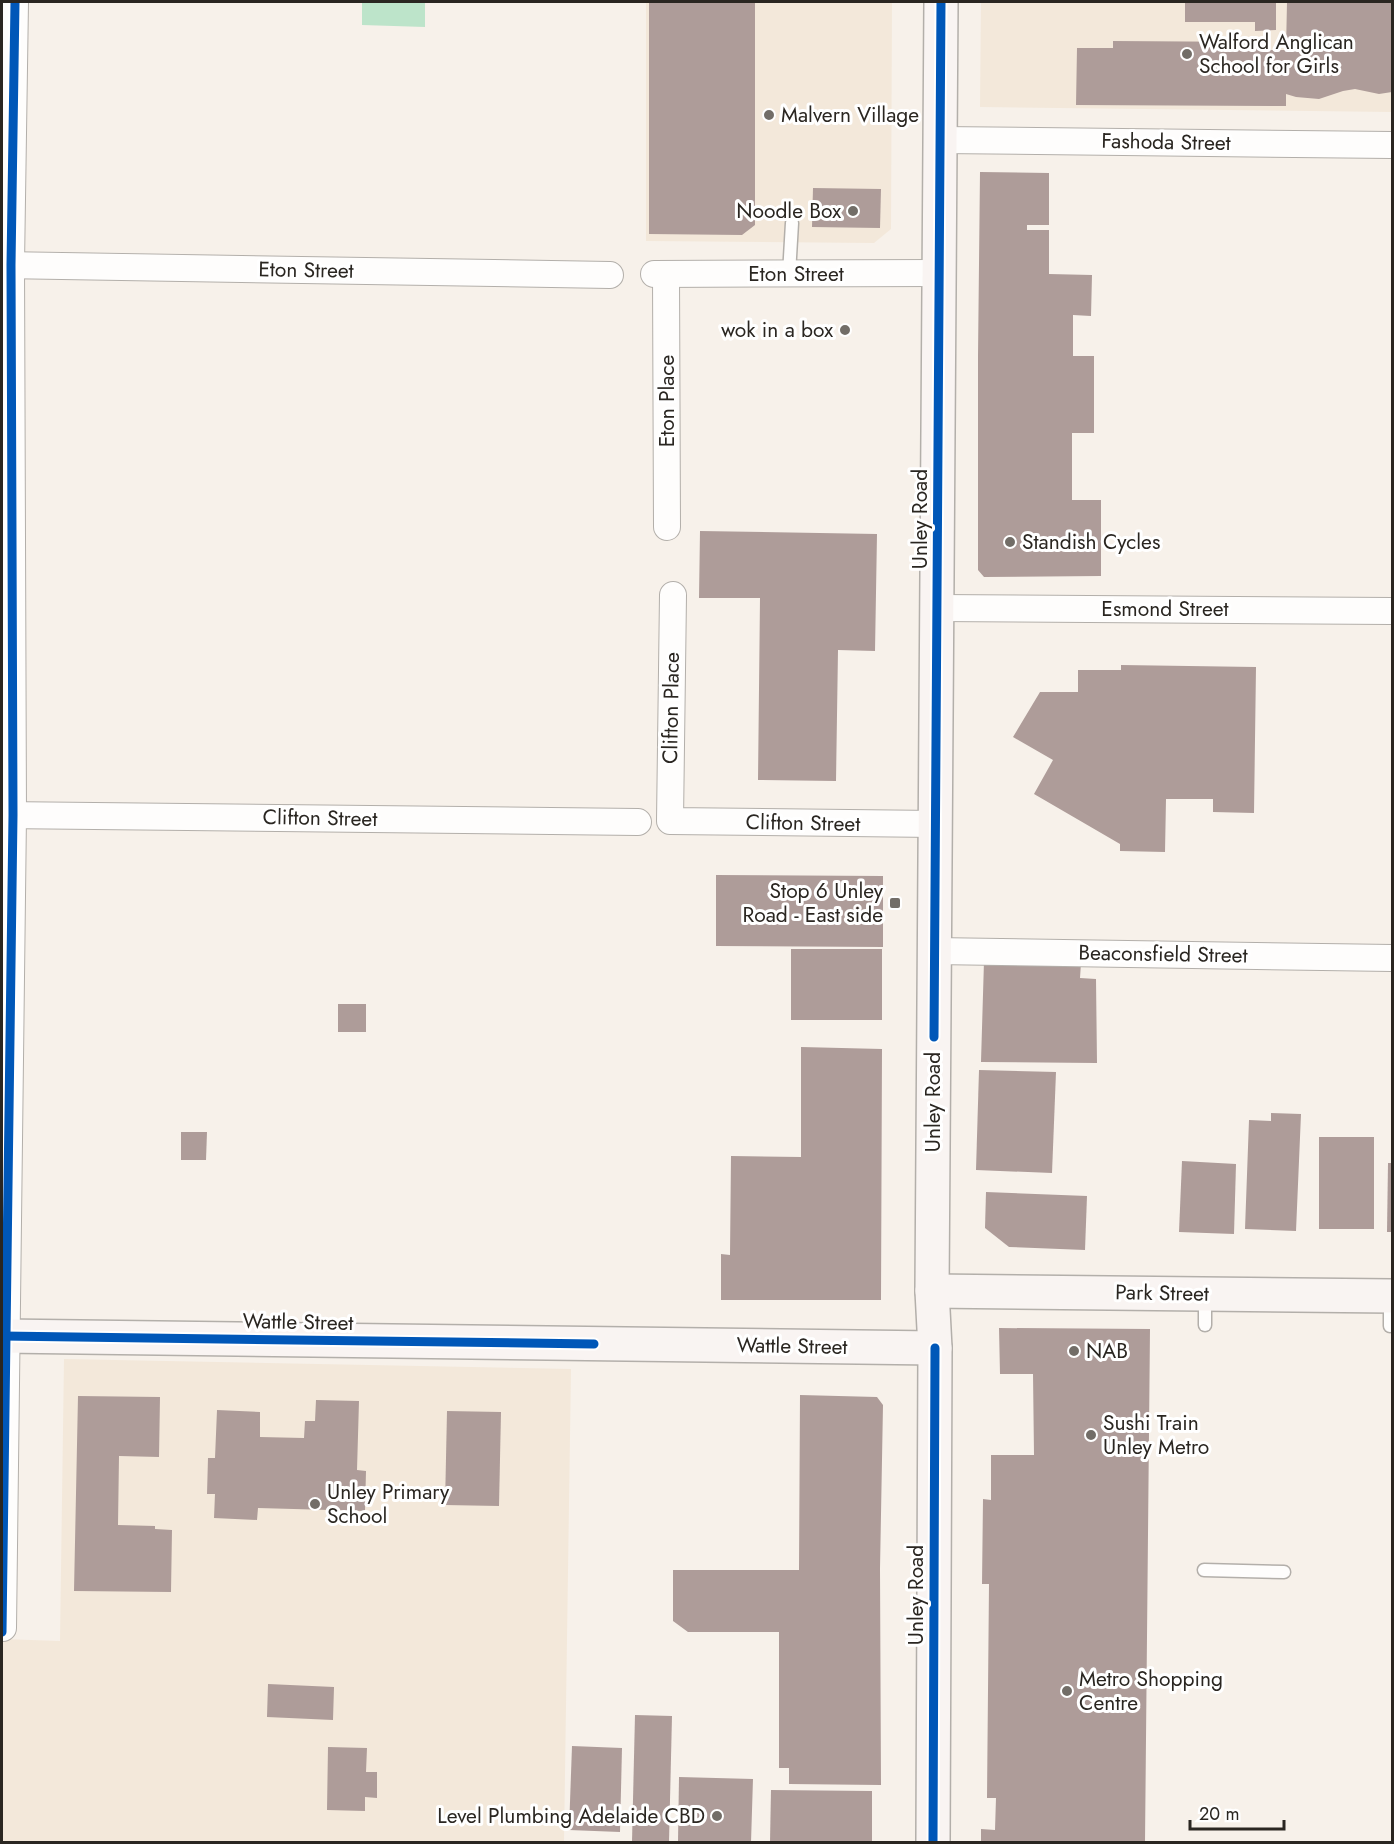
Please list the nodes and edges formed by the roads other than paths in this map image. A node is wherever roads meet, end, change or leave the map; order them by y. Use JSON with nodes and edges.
{"nodes":[{"id":1,"x":15,"y":2,"type":"edge"},
{"id":2,"x":941,"y":2,"type":"edge"},
{"id":3,"x":940,"y":140,"type":"junction"},
{"id":4,"x":1392,"y":145,"type":"edge"},
{"id":5,"x":792,"y":223,"type":"dead end"},
{"id":6,"x":6,"y":265,"type":"edge"},
{"id":7,"x":938,"y":273,"type":"junction"},
{"id":8,"x":789,"y":274,"type":"junction"},
{"id":9,"x":610,"y":275,"type":"dead end"},
{"id":10,"x":660,"y":275,"type":"joint"},
{"id":11,"x":667,"y":527,"type":"dead end"},
{"id":12,"x":673,"y":595,"type":"dead end"},
{"id":13,"x":938,"y":608,"type":"junction"},
{"id":14,"x":1392,"y":611,"type":"edge"},
{"id":15,"x":7,"y":815,"type":"edge"},
{"id":16,"x":670,"y":821,"type":"joint"},
{"id":17,"x":638,"y":822,"type":"dead end"},
{"id":18,"x":936,"y":824,"type":"junction"},
{"id":19,"x":934,"y":951,"type":"junction"},
{"id":20,"x":1392,"y":958,"type":"edge"},
{"id":21,"x":932,"y":1291,"type":"junction"},
{"id":22,"x":1391,"y":1306,"type":"edge"},
{"id":23,"x":4,"y":1336,"type":"edge"},
{"id":24,"x":935,"y":1348,"type":"junction"},
{"id":25,"x":1204,"y":1569,"type":"dead end"},
{"id":26,"x":1284,"y":1572,"type":"dead end"},
{"id":27,"x":3,"y":1628,"type":"edge"},
{"id":28,"x":933,"y":1842,"type":"edge"}],
"edges":[{"from":1,"to":6,"type":"street"},
{"from":2,"to":3,"type":"main road","name":"Unley Road"},
{"from":3,"to":4,"type":"street","name":"Fashoda Street"},
{"from":3,"to":7,"type":"main road","name":"Unley Road"},
{"from":5,"to":8,"type":"lane"},
{"from":6,"to":9,"type":"street","name":"Eton Street"},
{"from":6,"to":15,"type":"street"},
{"from":7,"to":8,"type":"street","name":"Eton Street"},
{"from":7,"to":13,"type":"main road","name":"Unley Road"},
{"from":8,"to":10,"type":"street","name":"Eton Street"},
{"from":10,"to":11,"type":"street","name":"Eton Place"},
{"from":12,"to":16,"type":"street","name":"Clifton Place"},
{"from":13,"to":14,"type":"street","name":"Esmond Street"},
{"from":13,"to":18,"type":"main road","name":"Unley Road"},
{"from":15,"to":17,"type":"street","name":"Clifton Street"},
{"from":15,"to":23,"type":"street"},
{"from":16,"to":18,"type":"street","name":"Clifton Street"},
{"from":18,"to":19,"type":"main road","name":"Unley Road"},
{"from":19,"to":20,"type":"street","name":"Beaconsfield Street"},
{"from":19,"to":21,"type":"main road","name":"Unley Road"},
{"from":21,"to":22,"type":"main road","name":"Park Street"},
{"from":21,"to":24,"type":"main road","name":"Unley Road"},
{"from":23,"to":24,"type":"main road","name":"Wattle Street"},
{"from":23,"to":27,"type":"street"},
{"from":24,"to":28,"type":"main road","name":"Unley Road"},
{"from":25,"to":26,"type":"lane"}]}
